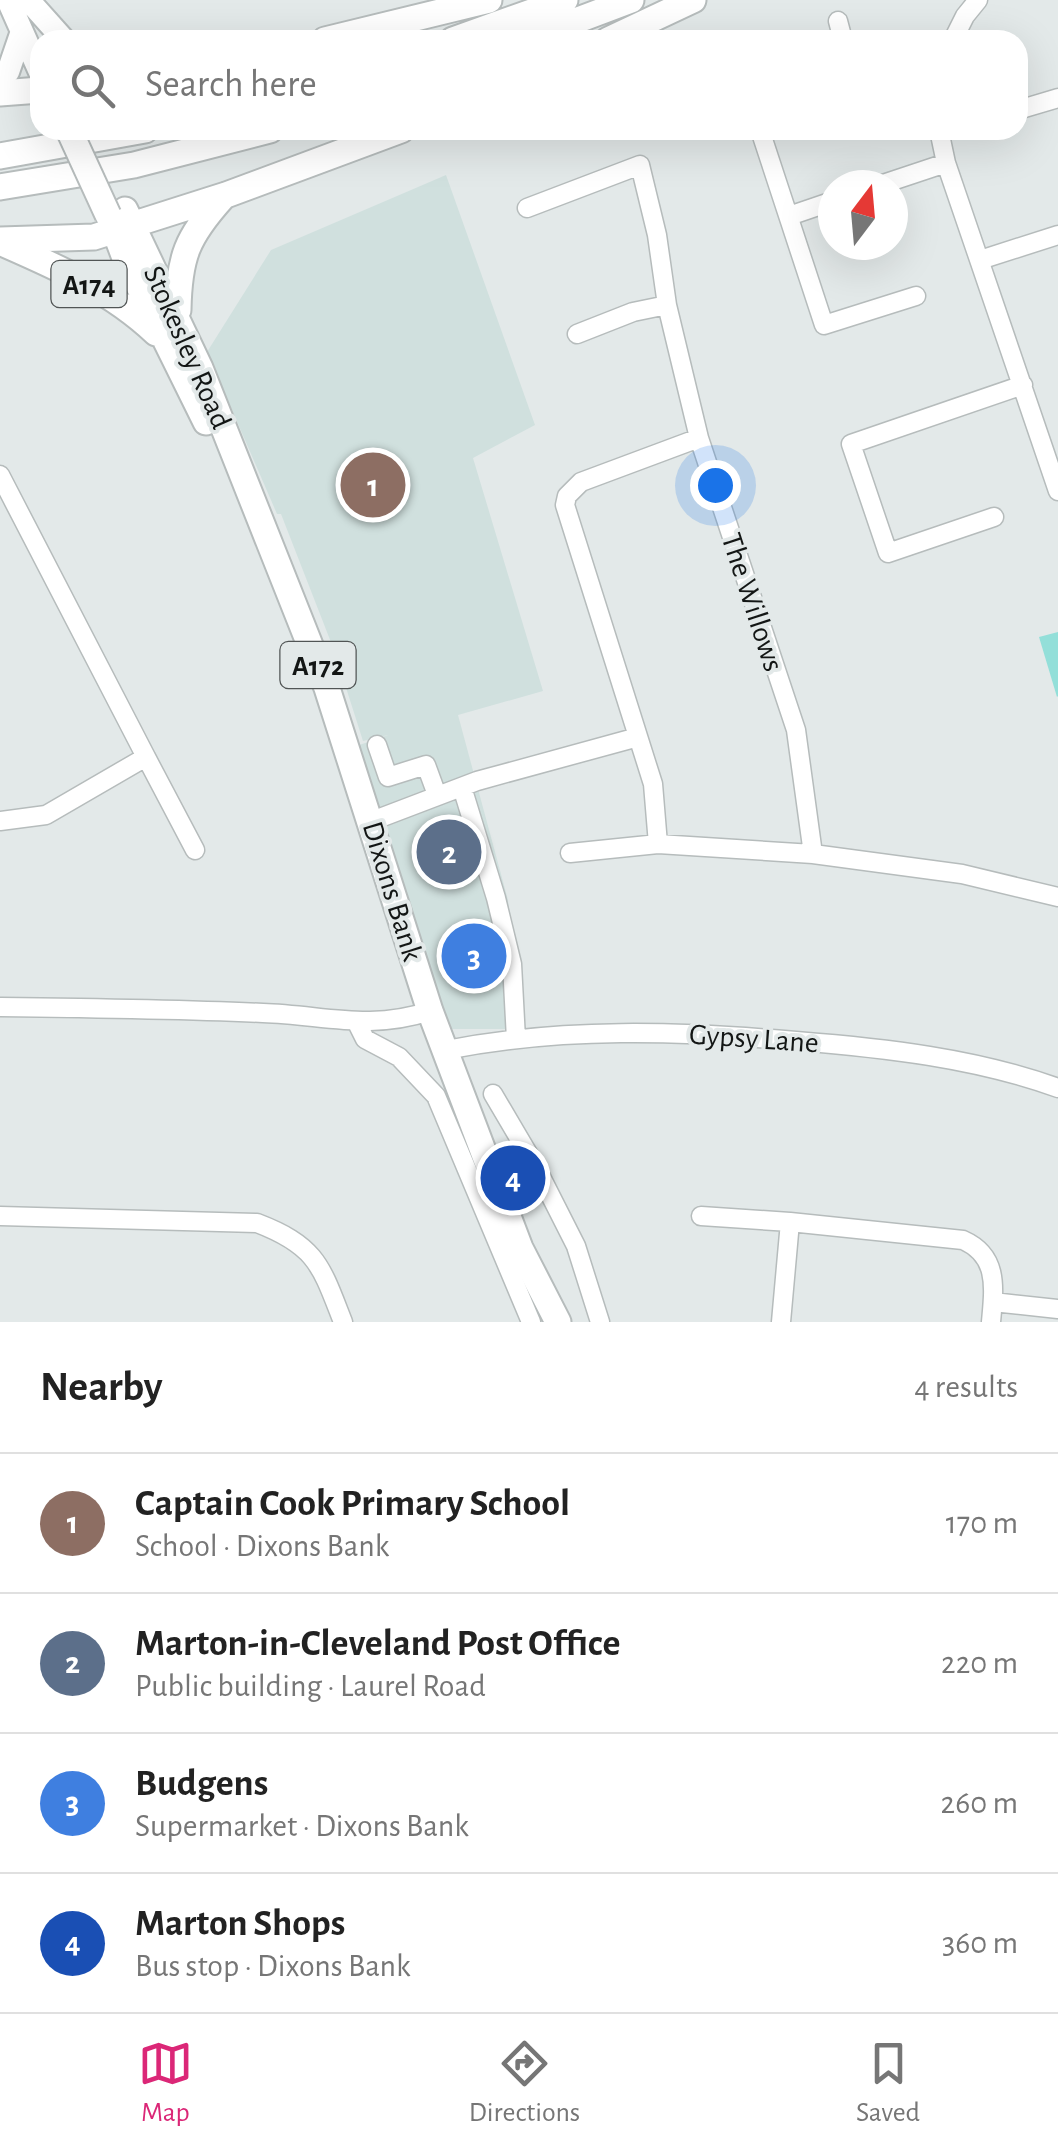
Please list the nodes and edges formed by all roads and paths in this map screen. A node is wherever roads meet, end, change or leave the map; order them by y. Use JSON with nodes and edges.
{"nodes":[{"id":1,"x":489,"y":0,"type":"edge"},
{"id":2,"x":564,"y":0,"type":"edge"},
{"id":3,"x":632,"y":0,"type":"edge"},
{"id":4,"x":693,"y":0,"type":"edge"},
{"id":5,"x":978,"y":0,"type":"edge"},
{"id":6,"x":22,"y":1,"type":"edge"},
{"id":7,"x":838,"y":21,"type":"dead end"},
{"id":8,"x":41,"y":30,"type":"edge"},
{"id":9,"x":53,"y":30,"type":"edge"},
{"id":10,"x":366,"y":30,"type":"edge"},
{"id":11,"x":482,"y":30,"type":"edge"},
{"id":12,"x":552,"y":30,"type":"edge"},
{"id":13,"x":629,"y":30,"type":"edge"},
{"id":14,"x":841,"y":30,"type":"edge"},
{"id":15,"x":958,"y":30,"type":"edge"},
{"id":16,"x":20,"y":34,"type":"junction"},
{"id":17,"x":30,"y":53,"type":"edge"},
{"id":18,"x":0,"y":78,"type":"edge"},
{"id":19,"x":30,"y":91,"type":"edge"},
{"id":20,"x":0,"y":93,"type":"edge"},
{"id":21,"x":1058,"y":98,"type":"edge"},
{"id":22,"x":1028,"y":107,"type":"edge"},
{"id":23,"x":75,"y":140,"type":"edge"},
{"id":24,"x":90,"y":140,"type":"edge"},
{"id":25,"x":91,"y":140,"type":"edge"},
{"id":26,"x":231,"y":140,"type":"edge"},
{"id":27,"x":374,"y":140,"type":"edge"},
{"id":28,"x":763,"y":140,"type":"edge"},
{"id":29,"x":941,"y":140,"type":"edge"},
{"id":30,"x":0,"y":156,"type":"edge"},
{"id":31,"x":946,"y":163,"type":"junction"},
{"id":32,"x":908,"y":176,"type":"edge"},
{"id":33,"x":0,"y":188,"type":"edge"},
{"id":34,"x":226,"y":194,"type":"junction"},
{"id":35,"x":818,"y":206,"type":"edge"},
{"id":36,"x":527,"y":208,"type":"dead end"},
{"id":37,"x":789,"y":216,"type":"junction"},
{"id":38,"x":120,"y":220,"type":"junction"},
{"id":39,"x":1058,"y":236,"type":"edge"},
{"id":40,"x":0,"y":241,"type":"edge"},
{"id":41,"x":980,"y":260,"type":"junction"},
{"id":42,"x":916,"y":296,"type":"dead end"},
{"id":43,"x":667,"y":305,"type":"junction"},
{"id":44,"x":178,"y":315,"type":"junction"},
{"id":45,"x":577,"y":334,"type":"dead end"},
{"id":46,"x":167,"y":344,"type":"junction"},
{"id":47,"x":192,"y":372,"type":"junction"},
{"id":48,"x":1022,"y":385,"type":"junction"},
{"id":49,"x":698,"y":438,"type":"junction"},
{"id":50,"x":0,"y":475,"type":"edge"},
{"id":51,"x":1058,"y":491,"type":"edge"},
{"id":52,"x":994,"y":517,"type":"dead end"},
{"id":53,"x":638,"y":737,"type":"junction"},
{"id":54,"x":377,"y":746,"type":"dead end"},
{"id":55,"x":146,"y":757,"type":"junction"},
{"id":56,"x":462,"y":787,"type":"junction"},
{"id":57,"x":437,"y":795,"type":"junction"},
{"id":58,"x":0,"y":799,"type":"edge"},
{"id":59,"x":2,"y":821,"type":"edge"},
{"id":60,"x":372,"y":821,"type":"junction"},
{"id":61,"x":658,"y":844,"type":"junction"},
{"id":62,"x":195,"y":850,"type":"dead end"},
{"id":63,"x":570,"y":854,"type":"dead end"},
{"id":64,"x":812,"y":854,"type":"junction"},
{"id":65,"x":1058,"y":897,"type":"edge"},
{"id":66,"x":0,"y":1007,"type":"edge"},
{"id":67,"x":430,"y":1012,"type":"junction"},
{"id":68,"x":357,"y":1023,"type":"junction"},
{"id":69,"x":516,"y":1039,"type":"junction"},
{"id":70,"x":446,"y":1050,"type":"junction"},
{"id":71,"x":1058,"y":1088,"type":"edge"},
{"id":72,"x":491,"y":1101,"type":"dead end"},
{"id":73,"x":0,"y":1216,"type":"edge"},
{"id":74,"x":701,"y":1216,"type":"dead end"},
{"id":75,"x":790,"y":1222,"type":"junction"},
{"id":76,"x":993,"y":1302,"type":"junction"},
{"id":77,"x":1058,"y":1309,"type":"edge"},
{"id":78,"x":343,"y":1322,"type":"edge"},
{"id":79,"x":531,"y":1322,"type":"edge"},
{"id":80,"x":558,"y":1322,"type":"edge"},
{"id":81,"x":600,"y":1322,"type":"edge"},
{"id":82,"x":781,"y":1322,"type":"edge"},
{"id":83,"x":991,"y":1322,"type":"edge"}],
"edges":[{"from":1,"to":10,"type":"highway"},
{"from":2,"to":11,"type":"highway"},
{"from":3,"to":12,"type":"highway"},
{"from":4,"to":13,"type":"highway"},
{"from":5,"to":15,"type":"street"},
{"from":6,"to":8,"type":"main road"},
{"from":6,"to":9,"type":"main road"},
{"from":6,"to":16,"type":"main road"},
{"from":7,"to":14,"type":"street"},
{"from":16,"to":17,"type":"main road"},
{"from":16,"to":18,"type":"main road"},
{"from":19,"to":20,"type":"highway"},
{"from":21,"to":22,"type":"street"},
{"from":23,"to":38,"type":"highway","name":"Stokesley Road","number":"A172","bridge":true},
{"from":24,"to":30,"type":"highway"},
{"from":25,"to":38,"type":"highway","name":"Stokesley Road","number":"A172"},
{"from":26,"to":33,"type":"highway"},
{"from":27,"to":34,"type":"highway","number":"A172"},
{"from":28,"to":37,"type":"street"},
{"from":29,"to":31,"type":"street"},
{"from":31,"to":32,"type":"street"},
{"from":31,"to":41,"type":"street"},
{"from":34,"to":38,"type":"highway","number":"A172"},
{"from":34,"to":44,"type":"highway","number":"A172"},
{"from":35,"to":37,"type":"street"},
{"from":36,"to":43,"type":"street","name":"The Willows"},
{"from":37,"to":42,"type":"street"},
{"from":38,"to":40,"type":"highway","number":"A174"},
{"from":38,"to":44,"type":"highway","name":"Stokesley Road","number":"A172"},
{"from":38,"to":46,"type":"highway","number":"A172"},
{"from":39,"to":41,"type":"street"},
{"from":40,"to":46,"type":"highway","number":"A174"},
{"from":41,"to":48,"type":"street"},
{"from":43,"to":45,"type":"street"},
{"from":43,"to":49,"type":"street","name":"The Willows"},
{"from":44,"to":47,"type":"highway","name":"Stokesley Road","number":"A172"},
{"from":46,"to":47,"type":"highway","number":"A172"},
{"from":47,"to":60,"type":"highway","name":"Dixons Bank","number":"A172"},
{"from":48,"to":51,"type":"street"},
{"from":48,"to":52,"type":"street"},
{"from":49,"to":53,"type":"street"},
{"from":49,"to":64,"type":"street","name":"The Willows"},
{"from":50,"to":55,"type":"street"},
{"from":53,"to":56,"type":"street"},
{"from":53,"to":61,"type":"street"},
{"from":54,"to":57,"type":"street"},
{"from":55,"to":59,"type":"street"},
{"from":55,"to":62,"type":"street"},
{"from":56,"to":57,"type":"street"},
{"from":56,"to":69,"type":"street"},
{"from":57,"to":60,"type":"street"},
{"from":58,"to":59,"type":"street"},
{"from":60,"to":67,"type":"highway","name":"Dixons Bank","number":"A172"},
{"from":61,"to":63,"type":"street"},
{"from":61,"to":64,"type":"street"},
{"from":64,"to":65,"type":"street"},
{"from":66,"to":68,"type":"street"},
{"from":67,"to":68,"type":"street"},
{"from":67,"to":70,"type":"highway","name":"Dixons Bank","number":"A172"},
{"from":68,"to":79,"type":"street"},
{"from":69,"to":70,"type":"street","name":"Gypsy Lane"},
{"from":69,"to":71,"type":"street","name":"Gypsy Lane"},
{"from":70,"to":80,"type":"highway","name":"Dixons Bank","number":"A172"},
{"from":72,"to":81,"type":"street"},
{"from":73,"to":78,"type":"street"},
{"from":74,"to":75,"type":"street"},
{"from":75,"to":76,"type":"street"},
{"from":75,"to":82,"type":"street"},
{"from":76,"to":77,"type":"street"},
{"from":76,"to":83,"type":"street"}]}
